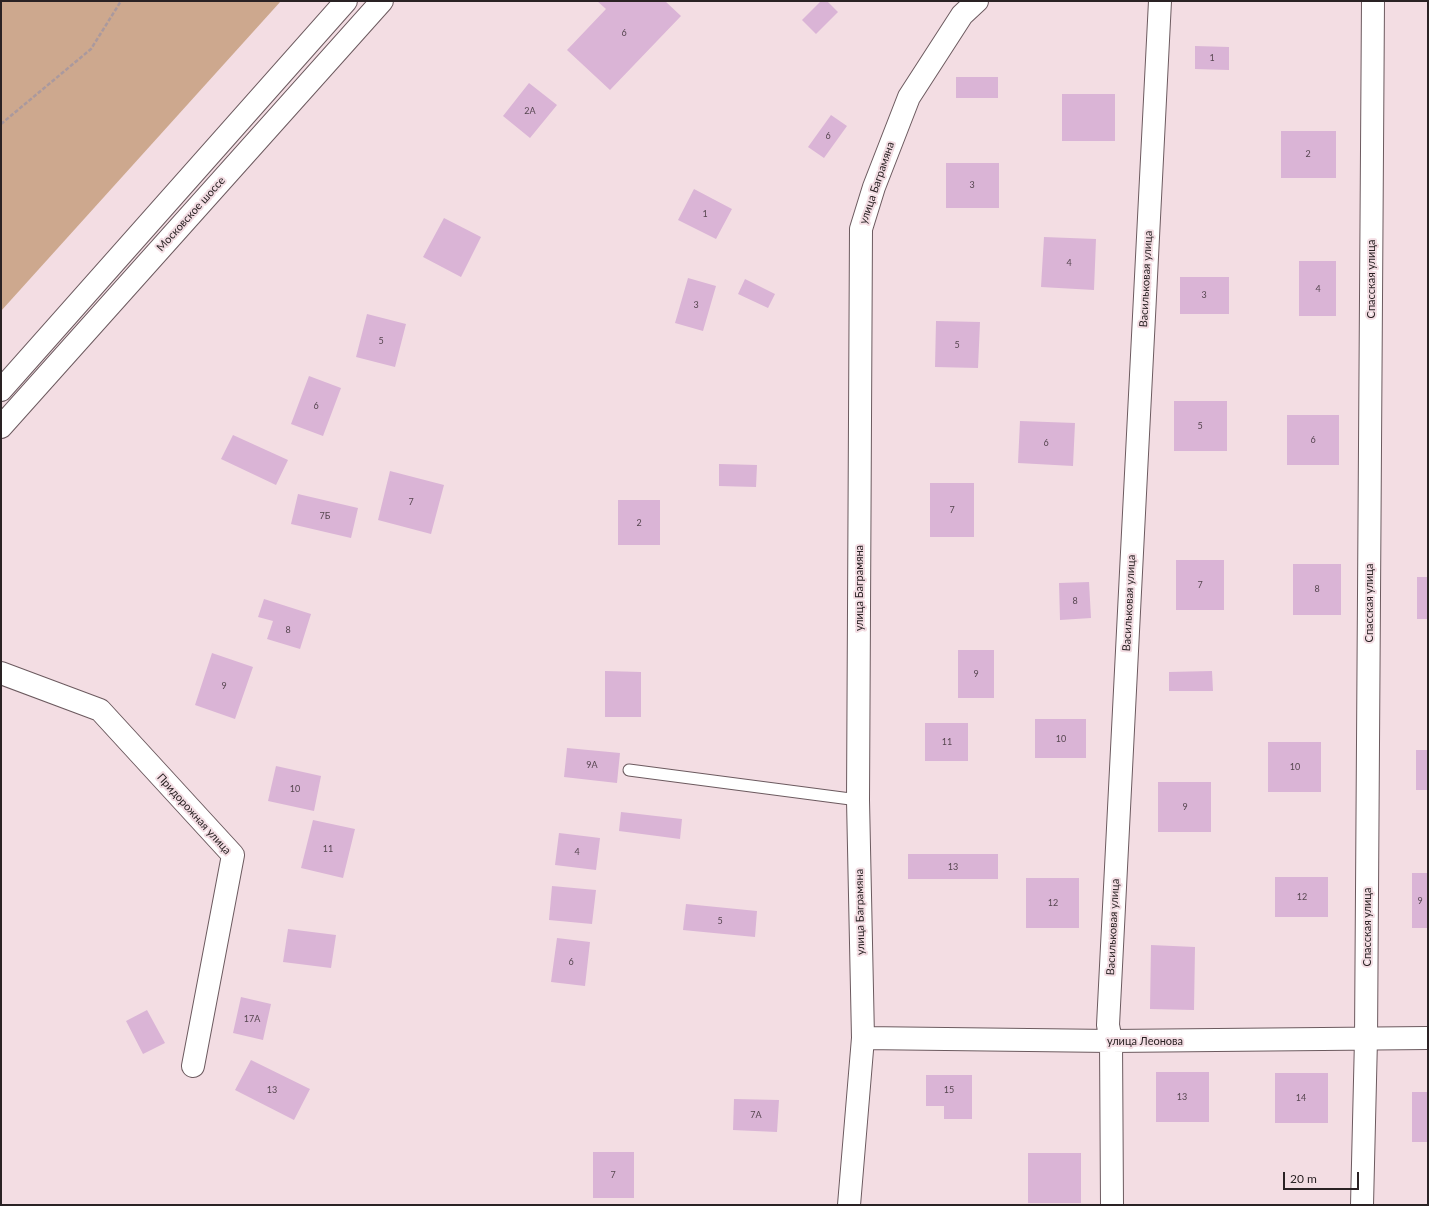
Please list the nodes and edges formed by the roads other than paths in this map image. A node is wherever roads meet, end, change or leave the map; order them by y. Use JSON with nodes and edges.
{"nodes":[{"id":1,"x":346,"y":1,"type":"edge"},
{"id":2,"x":382,"y":1,"type":"edge"},
{"id":3,"x":977,"y":1,"type":"edge"},
{"id":4,"x":1160,"y":1,"type":"edge"},
{"id":5,"x":1373,"y":1,"type":"edge"},
{"id":6,"x":1,"y":390,"type":"edge"},
{"id":7,"x":1,"y":427,"type":"edge"},
{"id":8,"x":1,"y":672,"type":"edge"},
{"id":9,"x":629,"y":770,"type":"dead end"},
{"id":10,"x":858,"y":800,"type":"junction"},
{"id":11,"x":863,"y":1038,"type":"junction"},
{"id":12,"x":1428,"y":1038,"type":"edge"},
{"id":13,"x":1366,"y":1039,"type":"junction"},
{"id":14,"x":1111,"y":1041,"type":"junction"},
{"id":15,"x":193,"y":1066,"type":"dead end"},
{"id":16,"x":849,"y":1205,"type":"edge"},
{"id":17,"x":1112,"y":1205,"type":"edge"},
{"id":18,"x":1362,"y":1205,"type":"edge"}],
"edges":[{"from":1,"to":6,"type":"street"},
{"from":2,"to":7,"type":"street","name":"Московское шоссе"},
{"from":3,"to":10,"type":"street","name":"улица Баграмяна"},
{"from":4,"to":14,"type":"street","name":"Васильковая улица"},
{"from":5,"to":13,"type":"street","name":"Спасская улица"},
{"from":8,"to":15,"type":"street","name":"Придорожная улица"},
{"from":9,"to":10,"type":"lane"},
{"from":10,"to":11,"type":"street","name":"улица Баграмяна"},
{"from":11,"to":14,"type":"street","name":"улица Леонова"},
{"from":11,"to":16,"type":"street","name":"улица Баграмяна"},
{"from":12,"to":13,"type":"street","name":"улица Леонова"},
{"from":13,"to":14,"type":"street","name":"улица Леонова"},
{"from":13,"to":18,"type":"street","name":"Спасская улица"},
{"from":14,"to":17,"type":"street","name":"Васильковая улица"}]}
